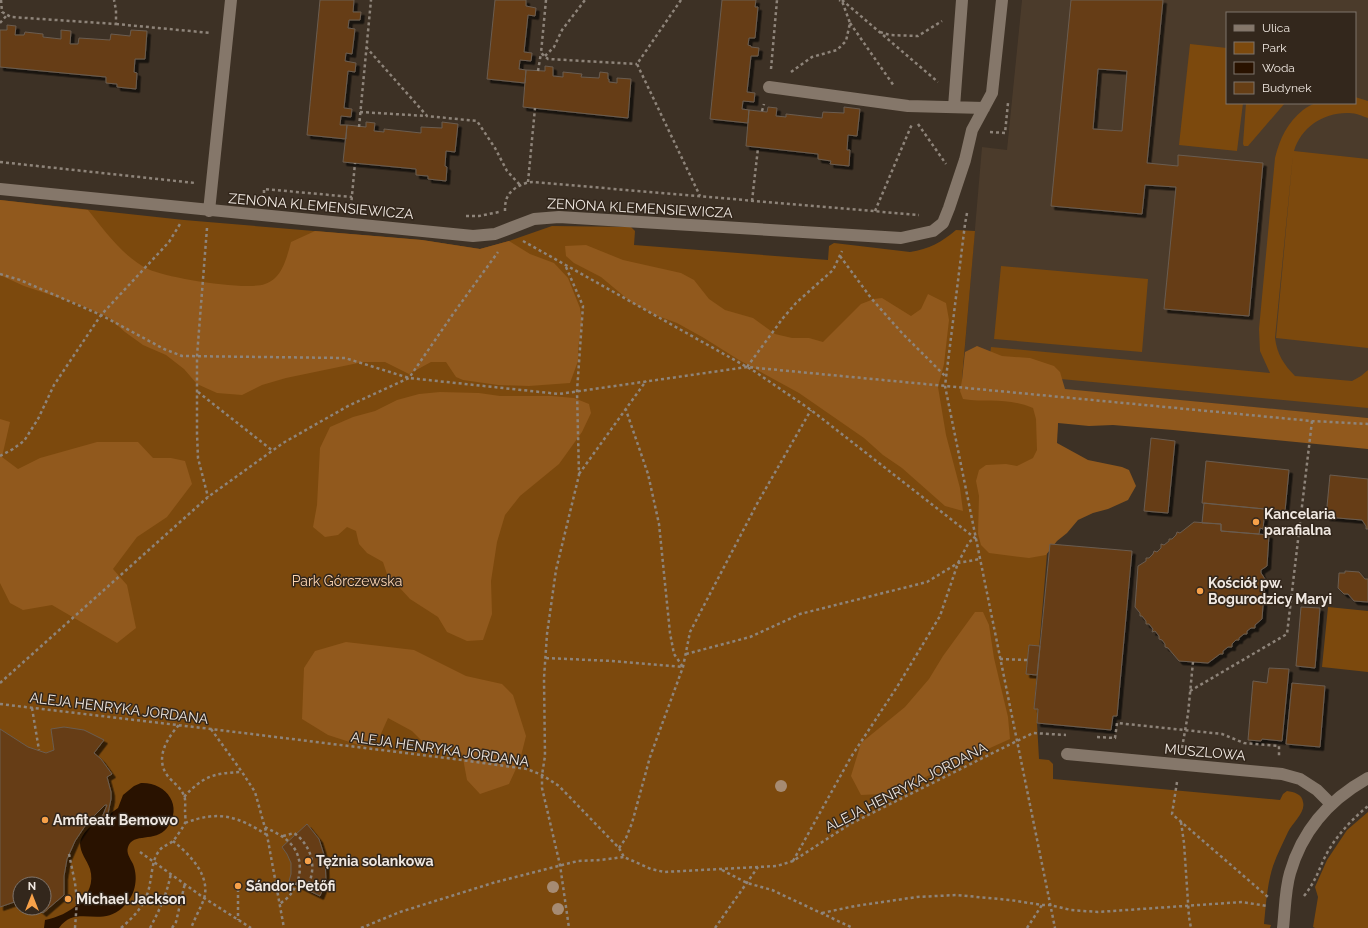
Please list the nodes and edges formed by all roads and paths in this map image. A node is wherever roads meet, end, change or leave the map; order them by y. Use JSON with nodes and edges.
{"nodes":[{"id":1,"x":1,"y":0,"type":"edge"},
{"id":2,"x":114,"y":0,"type":"edge"},
{"id":3,"x":231,"y":0,"type":"edge"},
{"id":4,"x":371,"y":0,"type":"edge"},
{"id":5,"x":546,"y":0,"type":"edge"},
{"id":6,"x":585,"y":0,"type":"edge"},
{"id":7,"x":681,"y":0,"type":"edge"},
{"id":8,"x":777,"y":0,"type":"edge"},
{"id":9,"x":841,"y":0,"type":"edge"},
{"id":10,"x":1002,"y":0,"type":"edge"},
{"id":11,"x":962,"y":3,"type":"edge"},
{"id":12,"x":7,"y":15,"type":"junction"},
{"id":13,"x":0,"y":23,"type":"edge"},
{"id":14,"x":850,"y":23,"type":"junction"},
{"id":15,"x":116,"y":24,"type":"junction"},
{"id":16,"x":877,"y":30,"type":"junction"},
{"id":17,"x":227,"y":35,"type":"junction"},
{"id":18,"x":366,"y":47,"type":"junction"},
{"id":19,"x":541,"y":53,"type":"junction"},
{"id":20,"x":545,"y":56,"type":"junction"},
{"id":21,"x":637,"y":64,"type":"junction"},
{"id":22,"x":538,"y":71,"type":"dead end"},
{"id":23,"x":939,"y":83,"type":"dead end"},
{"id":24,"x":769,"y":87,"type":"junction"},
{"id":25,"x":908,"y":106,"type":"junction"},
{"id":26,"x":954,"y":107,"type":"junction"},
{"id":27,"x":535,"y":108,"type":"dead end"},
{"id":28,"x":984,"y":108,"type":"junction"},
{"id":29,"x":360,"y":112,"type":"junction"},
{"id":30,"x":427,"y":116,"type":"junction"},
{"id":31,"x":359,"y":126,"type":"dead end"},
{"id":32,"x":758,"y":148,"type":"dead end"},
{"id":33,"x":949,"y":158,"type":"dead end"},
{"id":34,"x":0,"y":162,"type":"edge"},
{"id":35,"x":355,"y":163,"type":"dead end"},
{"id":36,"x":528,"y":182,"type":"junction"},
{"id":37,"x":212,"y":185,"type":"junction"},
{"id":38,"x":520,"y":185,"type":"junction"},
{"id":39,"x":0,"y":189,"type":"edge"},
{"id":40,"x":700,"y":196,"type":"junction"},
{"id":41,"x":352,"y":197,"type":"junction"},
{"id":42,"x":752,"y":201,"type":"junction"},
{"id":43,"x":263,"y":204,"type":"dead end"},
{"id":44,"x":969,"y":208,"type":"dead end"},
{"id":45,"x":190,"y":209,"type":"junction"},
{"id":46,"x":351,"y":210,"type":"dead end"},
{"id":47,"x":209,"y":211,"type":"junction"},
{"id":48,"x":876,"y":211,"type":"junction"},
{"id":49,"x":921,"y":215,"type":"dead end"},
{"id":50,"x":463,"y":216,"type":"dead end"},
{"id":51,"x":853,"y":235,"type":"junction"},
{"id":52,"x":517,"y":244,"type":"dead end"},
{"id":53,"x":499,"y":250,"type":"dead end"},
{"id":54,"x":840,"y":255,"type":"junction"},
{"id":55,"x":566,"y":266,"type":"junction"},
{"id":56,"x":0,"y":274,"type":"edge"},
{"id":57,"x":101,"y":315,"type":"junction"},
{"id":58,"x":197,"y":356,"type":"junction"},
{"id":59,"x":747,"y":367,"type":"junction"},
{"id":60,"x":946,"y":377,"type":"junction"},
{"id":61,"x":409,"y":378,"type":"junction"},
{"id":62,"x":646,"y":381,"type":"junction"},
{"id":63,"x":945,"y":386,"type":"junction"},
{"id":64,"x":577,"y":391,"type":"junction"},
{"id":65,"x":197,"y":392,"type":"junction"},
{"id":66,"x":626,"y":410,"type":"junction"},
{"id":67,"x":811,"y":410,"type":"junction"},
{"id":68,"x":1312,"y":421,"type":"junction"},
{"id":69,"x":1368,"y":424,"type":"edge"},
{"id":70,"x":273,"y":450,"type":"junction"},
{"id":71,"x":0,"y":456,"type":"edge"},
{"id":72,"x":579,"y":474,"type":"junction"},
{"id":73,"x":208,"y":497,"type":"junction"},
{"id":74,"x":975,"y":538,"type":"junction"},
{"id":75,"x":980,"y":559,"type":"junction"},
{"id":76,"x":958,"y":563,"type":"junction"},
{"id":77,"x":686,"y":654,"type":"junction"},
{"id":78,"x":546,"y":658,"type":"junction"},
{"id":79,"x":1000,"y":659,"type":"junction"},
{"id":80,"x":1027,"y":660,"type":"dead end"},
{"id":81,"x":1193,"y":662,"type":"dead end"},
{"id":82,"x":684,"y":667,"type":"junction"},
{"id":83,"x":0,"y":683,"type":"edge"},
{"id":84,"x":1190,"y":691,"type":"junction"},
{"id":85,"x":0,"y":704,"type":"edge"},
{"id":86,"x":32,"y":708,"type":"junction"},
{"id":87,"x":180,"y":725,"type":"junction"},
{"id":88,"x":211,"y":729,"type":"junction"},
{"id":89,"x":1186,"y":729,"type":"junction"},
{"id":90,"x":1070,"y":736,"type":"dead end"},
{"id":91,"x":1093,"y":737,"type":"dead end"},
{"id":92,"x":1017,"y":741,"type":"junction"},
{"id":93,"x":39,"y":750,"type":"dead end"},
{"id":94,"x":1066,"y":754,"type":"dead end"},
{"id":95,"x":1281,"y":762,"type":"dead end"},
{"id":96,"x":1179,"y":764,"type":"junction"},
{"id":97,"x":242,"y":772,"type":"junction"},
{"id":98,"x":542,"y":775,"type":"junction"},
{"id":99,"x":1368,"y":778,"type":"edge"},
{"id":100,"x":184,"y":797,"type":"junction"},
{"id":101,"x":1331,"y":804,"type":"junction"},
{"id":102,"x":1368,"y":806,"type":"edge"},
{"id":103,"x":1181,"y":822,"type":"junction"},
{"id":104,"x":185,"y":823,"type":"junction"},
{"id":105,"x":264,"y":827,"type":"junction"},
{"id":106,"x":266,"y":834,"type":"junction"},
{"id":107,"x":282,"y":836,"type":"junction"},
{"id":108,"x":173,"y":841,"type":"junction"},
{"id":109,"x":619,"y":848,"type":"junction"},
{"id":110,"x":140,"y":852,"type":"dead end"},
{"id":111,"x":69,"y":854,"type":"dead end"},
{"id":112,"x":624,"y":857,"type":"junction"},
{"id":113,"x":154,"y":861,"type":"junction"},
{"id":114,"x":793,"y":861,"type":"junction"},
{"id":115,"x":560,"y":865,"type":"junction"},
{"id":116,"x":758,"y":867,"type":"junction"},
{"id":117,"x":722,"y":870,"type":"junction"},
{"id":118,"x":171,"y":873,"type":"junction"},
{"id":119,"x":297,"y":882,"type":"junction"},
{"id":120,"x":185,"y":883,"type":"junction"},
{"id":121,"x":747,"y":883,"type":"junction"},
{"id":122,"x":238,"y":889,"type":"dead end"},
{"id":123,"x":204,"y":898,"type":"junction"},
{"id":124,"x":1270,"y":900,"type":"dead end"},
{"id":125,"x":1301,"y":900,"type":"dead end"},
{"id":126,"x":279,"y":904,"type":"junction"},
{"id":127,"x":1042,"y":905,"type":"junction"},
{"id":128,"x":1050,"y":905,"type":"junction"},
{"id":129,"x":1188,"y":907,"type":"junction"},
{"id":130,"x":822,"y":913,"type":"junction"},
{"id":131,"x":1285,"y":913,"type":"junction"},
{"id":132,"x":238,"y":920,"type":"junction"},
{"id":133,"x":75,"y":928,"type":"edge"},
{"id":134,"x":121,"y":928,"type":"edge"},
{"id":135,"x":150,"y":928,"type":"edge"},
{"id":136,"x":172,"y":928,"type":"edge"},
{"id":137,"x":191,"y":928,"type":"edge"},
{"id":138,"x":250,"y":928,"type":"edge"},
{"id":139,"x":284,"y":928,"type":"edge"},
{"id":140,"x":361,"y":928,"type":"edge"},
{"id":141,"x":569,"y":928,"type":"edge"},
{"id":142,"x":715,"y":928,"type":"edge"},
{"id":143,"x":853,"y":928,"type":"edge"},
{"id":144,"x":1026,"y":928,"type":"edge"},
{"id":145,"x":1055,"y":928,"type":"edge"},
{"id":146,"x":1191,"y":928,"type":"edge"},
{"id":147,"x":1283,"y":928,"type":"edge"}],
"edges":[{"from":1,"to":12,"type":"path"},
{"from":2,"to":15,"type":"path"},
{"from":3,"to":17,"type":"street"},
{"from":4,"to":18,"type":"path"},
{"from":5,"to":19,"type":"path"},
{"from":6,"to":20,"type":"path"},
{"from":7,"to":21,"type":"path"},
{"from":8,"to":24,"type":"path"},
{"from":9,"to":14,"type":"path"},
{"from":9,"to":16,"type":"path"},
{"from":10,"to":28,"type":"street","name":"ZENONA KLEMENSIEWICZA"},
{"from":11,"to":16,"type":"path"},
{"from":11,"to":26,"type":"street"},
{"from":12,"to":13,"type":"path"},
{"from":12,"to":15,"type":"path"},
{"from":14,"to":24,"type":"path"},
{"from":14,"to":25,"type":"path"},
{"from":15,"to":17,"type":"path"},
{"from":16,"to":23,"type":"path"},
{"from":17,"to":37,"type":"street"},
{"from":18,"to":29,"type":"path"},
{"from":18,"to":30,"type":"path"},
{"from":19,"to":20,"type":"path"},
{"from":19,"to":22,"type":"path"},
{"from":20,"to":21,"type":"path"},
{"from":21,"to":40,"type":"path"},
{"from":24,"to":25,"type":"street"},
{"from":25,"to":26,"type":"street"},
{"from":26,"to":28,"type":"street"},
{"from":27,"to":36,"type":"path"},
{"from":28,"to":51,"type":"street","name":"ZENONA KLEMENSIEWICZA"},
{"from":29,"to":30,"type":"path"},
{"from":29,"to":31,"type":"path"},
{"from":30,"to":38,"type":"path"},
{"from":32,"to":42,"type":"path"},
{"from":33,"to":48,"type":"path"},
{"from":34,"to":37,"type":"path"},
{"from":35,"to":41,"type":"path"},
{"from":36,"to":38,"type":"path"},
{"from":36,"to":40,"type":"path"},
{"from":37,"to":47,"type":"street"},
{"from":38,"to":50,"type":"path"},
{"from":39,"to":45,"type":"street","name":"ZENONA KLEMENSIEWICZA"},
{"from":40,"to":42,"type":"path"},
{"from":41,"to":43,"type":"path"},
{"from":41,"to":46,"type":"path"},
{"from":42,"to":48,"type":"path"},
{"from":44,"to":60,"type":"path"},
{"from":45,"to":47,"type":"street","name":"ZENONA KLEMENSIEWICZA"},
{"from":45,"to":57,"type":"path"},
{"from":47,"to":51,"type":"street","name":"ZENONA KLEMENSIEWICZA"},
{"from":47,"to":58,"type":"path"},
{"from":48,"to":49,"type":"path"},
{"from":51,"to":54,"type":"path"},
{"from":52,"to":55,"type":"path"},
{"from":53,"to":61,"type":"path"},
{"from":54,"to":59,"type":"path"},
{"from":54,"to":60,"type":"path"},
{"from":55,"to":59,"type":"path"},
{"from":55,"to":64,"type":"path"},
{"from":56,"to":57,"type":"path"},
{"from":57,"to":58,"type":"path"},
{"from":57,"to":71,"type":"path"},
{"from":58,"to":61,"type":"path"},
{"from":58,"to":65,"type":"path"},
{"from":59,"to":62,"type":"path"},
{"from":59,"to":63,"type":"path"},
{"from":59,"to":67,"type":"path"},
{"from":60,"to":63,"type":"path"},
{"from":61,"to":64,"type":"path"},
{"from":61,"to":70,"type":"path"},
{"from":62,"to":64,"type":"path"},
{"from":62,"to":66,"type":"path"},
{"from":63,"to":68,"type":"path"},
{"from":63,"to":74,"type":"path"},
{"from":64,"to":72,"type":"path"},
{"from":65,"to":70,"type":"path"},
{"from":65,"to":73,"type":"path"},
{"from":66,"to":72,"type":"path"},
{"from":66,"to":82,"type":"path"},
{"from":67,"to":74,"type":"path"},
{"from":67,"to":77,"type":"path"},
{"from":68,"to":69,"type":"path"},
{"from":68,"to":84,"type":"path"},
{"from":70,"to":73,"type":"path"},
{"from":72,"to":78,"type":"path"},
{"from":73,"to":83,"type":"path"},
{"from":74,"to":75,"type":"path"},
{"from":74,"to":76,"type":"path"},
{"from":75,"to":76,"type":"path"},
{"from":75,"to":79,"type":"path"},
{"from":76,"to":77,"type":"path"},
{"from":76,"to":114,"type":"path"},
{"from":77,"to":82,"type":"path"},
{"from":78,"to":82,"type":"path"},
{"from":78,"to":98,"type":"path"},
{"from":79,"to":80,"type":"path"},
{"from":79,"to":92,"type":"path"},
{"from":81,"to":84,"type":"path"},
{"from":82,"to":109,"type":"path"},
{"from":84,"to":89,"type":"path"},
{"from":85,"to":86,"type":"path","name":"ALEJA HENRYKA JORDANA"},
{"from":86,"to":87,"type":"path","name":"ALEJA HENRYKA JORDANA"},
{"from":86,"to":93,"type":"path"},
{"from":87,"to":88,"type":"path","name":"ALEJA HENRYKA JORDANA"},
{"from":87,"to":100,"type":"path"},
{"from":88,"to":97,"type":"path"},
{"from":88,"to":98,"type":"path","name":"ALEJA HENRYKA JORDANA"},
{"from":89,"to":91,"type":"path"},
{"from":89,"to":95,"type":"path"},
{"from":89,"to":96,"type":"path"},
{"from":90,"to":92,"type":"path","name":"ALEJA HENRYKA JORDANA"},
{"from":92,"to":114,"type":"path","name":"ALEJA HENRYKA JORDANA"},
{"from":92,"to":128,"type":"path"},
{"from":94,"to":96,"type":"street","name":"MUSZLOWA"},
{"from":96,"to":101,"type":"street","name":"MUSZLOWA"},
{"from":96,"to":103,"type":"path"},
{"from":97,"to":100,"type":"path"},
{"from":97,"to":105,"type":"path"},
{"from":98,"to":109,"type":"path","name":"ALEJA HENRYKA JORDANA"},
{"from":98,"to":115,"type":"path"},
{"from":99,"to":101,"type":"street"},
{"from":100,"to":104,"type":"path"},
{"from":101,"to":131,"type":"street"},
{"from":102,"to":125,"type":"path"},
{"from":103,"to":124,"type":"path"},
{"from":103,"to":129,"type":"path"},
{"from":104,"to":106,"type":"path"},
{"from":104,"to":108,"type":"path"},
{"from":105,"to":106,"type":"path"},
{"from":105,"to":107,"type":"path"},
{"from":106,"to":126,"type":"path"},
{"from":107,"to":119,"type":"path"},
{"from":107,"to":119,"type":"path"},
{"from":108,"to":113,"type":"path"},
{"from":108,"to":123,"type":"path"},
{"from":109,"to":112,"type":"path","name":"ALEJA HENRYKA JORDANA"},
{"from":110,"to":113,"type":"path"},
{"from":111,"to":133,"type":"path"},
{"from":112,"to":115,"type":"path"},
{"from":112,"to":117,"type":"path","name":"ALEJA HENRYKA JORDANA"},
{"from":113,"to":118,"type":"path"},
{"from":113,"to":134,"type":"path"},
{"from":114,"to":116,"type":"path","name":"ALEJA HENRYKA JORDANA"},
{"from":115,"to":140,"type":"path"},
{"from":115,"to":141,"type":"path"},
{"from":116,"to":117,"type":"path","name":"ALEJA HENRYKA JORDANA"},
{"from":116,"to":121,"type":"path"},
{"from":117,"to":121,"type":"path"},
{"from":118,"to":120,"type":"path"},
{"from":118,"to":135,"type":"path"},
{"from":119,"to":126,"type":"path"},
{"from":120,"to":123,"type":"path"},
{"from":120,"to":136,"type":"path"},
{"from":121,"to":130,"type":"path"},
{"from":121,"to":142,"type":"path"},
{"from":122,"to":132,"type":"path"},
{"from":123,"to":132,"type":"path"},
{"from":123,"to":137,"type":"path"},
{"from":126,"to":139,"type":"path"},
{"from":127,"to":128,"type":"path"},
{"from":127,"to":130,"type":"path"},
{"from":127,"to":144,"type":"path"},
{"from":128,"to":129,"type":"path"},
{"from":128,"to":145,"type":"path"},
{"from":129,"to":131,"type":"path"},
{"from":129,"to":146,"type":"path"},
{"from":130,"to":143,"type":"path"},
{"from":131,"to":147,"type":"street"},
{"from":132,"to":138,"type":"path"}]}
